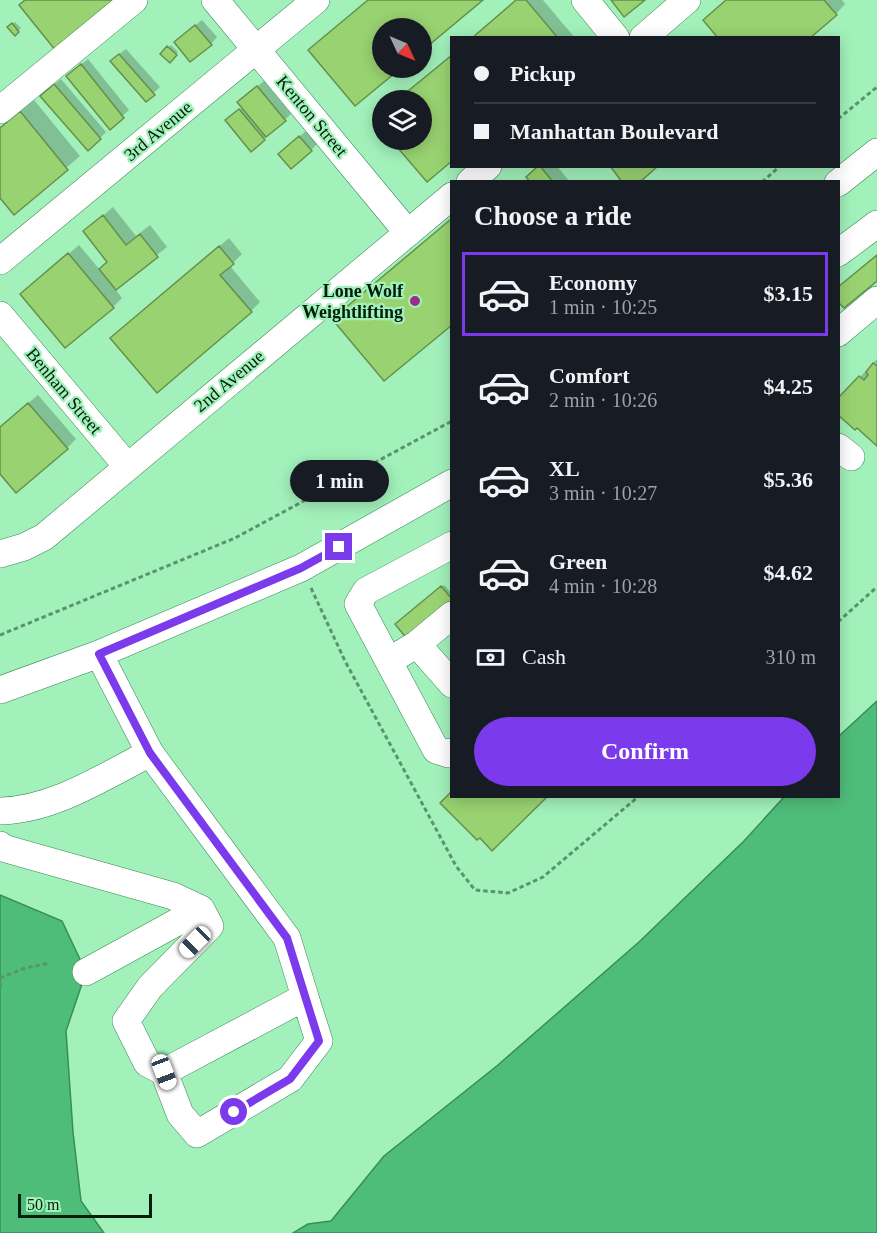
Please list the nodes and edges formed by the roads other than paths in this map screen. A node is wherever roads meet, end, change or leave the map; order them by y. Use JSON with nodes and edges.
{"nodes":[{"id":1,"x":134,"y":0,"type":"edge"},
{"id":2,"x":215,"y":0,"type":"edge"},
{"id":3,"x":316,"y":0,"type":"edge"},
{"id":4,"x":585,"y":0,"type":"edge"},
{"id":5,"x":687,"y":0,"type":"edge"},
{"id":6,"x":654,"y":34,"type":"edge"},
{"id":7,"x":614,"y":36,"type":"edge"},
{"id":8,"x":256,"y":50,"type":"junction"},
{"id":9,"x":0,"y":110,"type":"edge"},
{"id":10,"x":877,"y":152,"type":"edge"},
{"id":11,"x":486,"y":168,"type":"edge"},
{"id":12,"x":472,"y":180,"type":"edge"},
{"id":13,"x":840,"y":181,"type":"edge"},
{"id":14,"x":450,"y":198,"type":"edge"},
{"id":15,"x":877,"y":224,"type":"edge"},
{"id":16,"x":408,"y":233,"type":"junction"},
{"id":17,"x":840,"y":252,"type":"edge"},
{"id":18,"x":0,"y":261,"type":"edge"},
{"id":19,"x":877,"y":300,"type":"edge"},
{"id":20,"x":0,"y":315,"type":"edge"},
{"id":21,"x":840,"y":331,"type":"edge"},
{"id":22,"x":127,"y":466,"type":"junction"},
{"id":23,"x":450,"y":484,"type":"edge"},
{"id":24,"x":450,"y":546,"type":"edge"},
{"id":25,"x":0,"y":554,"type":"edge"},
{"id":26,"x":450,"y":617,"type":"edge"},
{"id":27,"x":417,"y":644,"type":"junction"},
{"id":28,"x":99,"y":654,"type":"junction"},
{"id":29,"x":389,"y":661,"type":"junction"},
{"id":30,"x":450,"y":682,"type":"edge"},
{"id":31,"x":0,"y":690,"type":"edge"},
{"id":32,"x":150,"y":753,"type":"junction"},
{"id":33,"x":450,"y":753,"type":"edge"},
{"id":34,"x":0,"y":811,"type":"edge"},
{"id":35,"x":0,"y":846,"type":"edge"},
{"id":36,"x":201,"y":909,"type":"junction"},
{"id":37,"x":86,"y":972,"type":"dead end"},
{"id":38,"x":305,"y":997,"type":"junction"},
{"id":39,"x":164,"y":1072,"type":"junction"}],
"edges":[{"from":1,"to":9,"type":"street"},
{"from":2,"to":8,"type":"street","name":"Kenton Street"},
{"from":3,"to":8,"type":"street","name":"3rd Avenue"},
{"from":4,"to":7,"type":"street"},
{"from":5,"to":6,"type":"street"},
{"from":8,"to":16,"type":"street","name":"Kenton Street"},
{"from":8,"to":18,"type":"street","name":"3rd Avenue"},
{"from":10,"to":13,"type":"street"},
{"from":11,"to":12,"type":"street"},
{"from":14,"to":16,"type":"street","name":"2nd Avenue"},
{"from":15,"to":17,"type":"street"},
{"from":16,"to":22,"type":"street","name":"2nd Avenue"},
{"from":19,"to":21,"type":"street"},
{"from":20,"to":22,"type":"street","name":"Benham Street"},
{"from":22,"to":25,"type":"street","name":"2nd Avenue"},
{"from":23,"to":28,"type":"street"},
{"from":24,"to":29,"type":"street"},
{"from":26,"to":27,"type":"street"},
{"from":27,"to":29,"type":"street"},
{"from":27,"to":30,"type":"street"},
{"from":28,"to":31,"type":"street"},
{"from":28,"to":32,"type":"street"},
{"from":29,"to":33,"type":"street"},
{"from":32,"to":34,"type":"street"},
{"from":32,"to":38,"type":"street"},
{"from":35,"to":36,"type":"street"},
{"from":36,"to":37,"type":"street"},
{"from":36,"to":39,"type":"street"},
{"from":38,"to":39,"type":"street"},
{"from":38,"to":39,"type":"street"}]}
